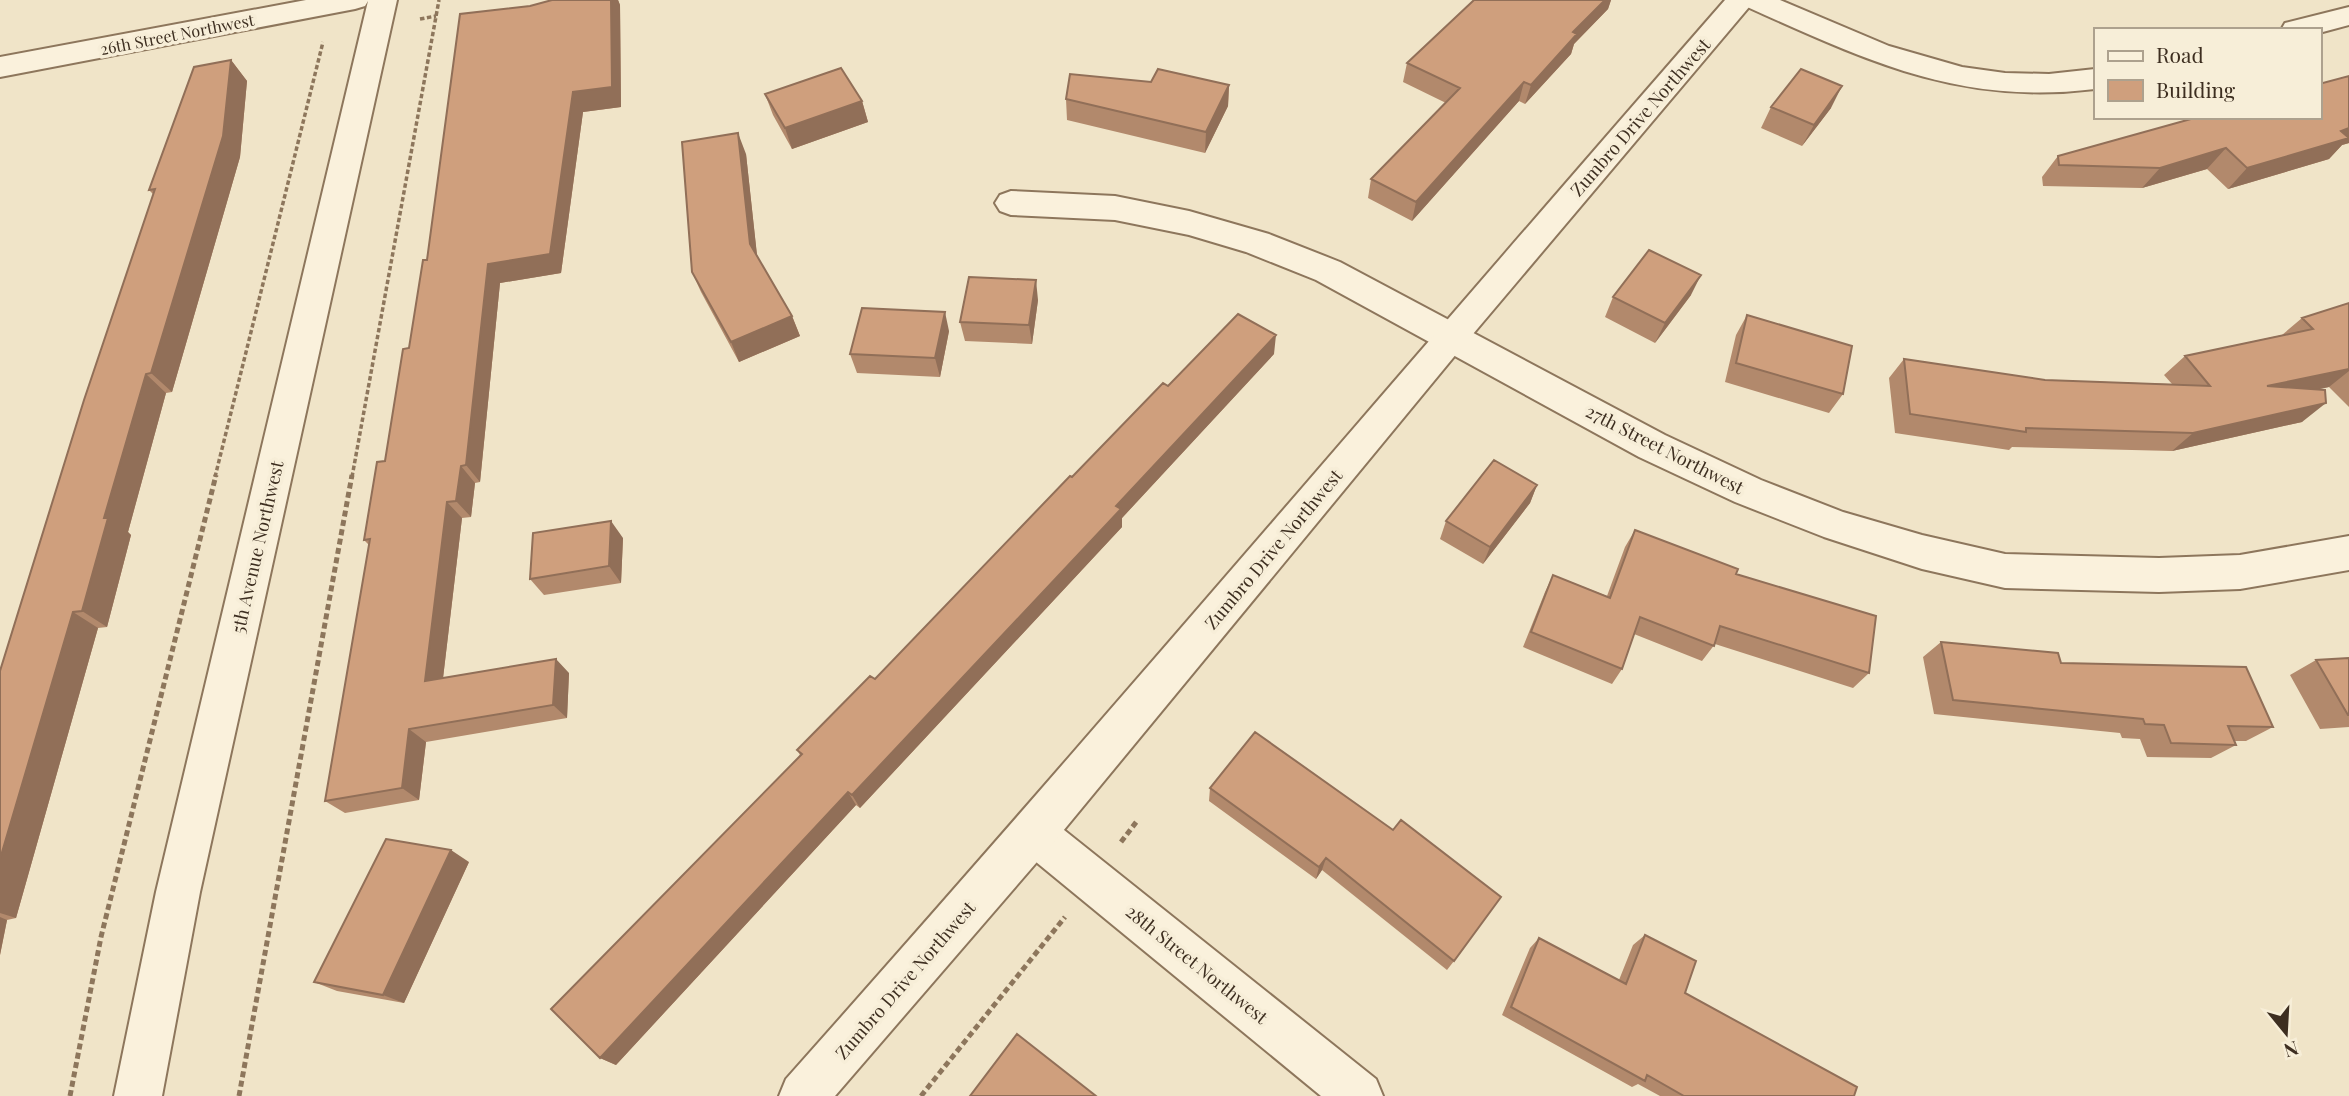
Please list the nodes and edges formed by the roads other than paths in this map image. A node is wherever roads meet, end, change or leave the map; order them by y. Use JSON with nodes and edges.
{"nodes":[{"id":1,"x":355,"y":0,"type":"edge"},
{"id":2,"x":383,"y":0,"type":"edge"},
{"id":3,"x":1741,"y":0,"type":"edge"},
{"id":4,"x":1755,"y":0,"type":"edge"},
{"id":5,"x":2349,"y":16,"type":"edge"},
{"id":6,"x":2303,"y":28,"type":"edge"},
{"id":7,"x":0,"y":67,"type":"edge"},
{"id":8,"x":2094,"y":79,"type":"edge"},
{"id":9,"x":1011,"y":203,"type":"dead end"},
{"id":10,"x":1450,"y":338,"type":"junction"},
{"id":11,"x":2349,"y":553,"type":"edge"},
{"id":12,"x":1034,"y":833,"type":"junction"},
{"id":13,"x":138,"y":1096,"type":"edge"},
{"id":14,"x":803,"y":1096,"type":"edge"},
{"id":15,"x":1359,"y":1096,"type":"edge"}],
"edges":[{"from":1,"to":7,"type":"street","name":"26th Street Northwest"},
{"from":2,"to":13,"type":"street","name":"5th Avenue Northwest"},
{"from":3,"to":10,"type":"street","name":"Zumbro Drive Northwest"},
{"from":4,"to":8,"type":"street"},
{"from":5,"to":6,"type":"street"},
{"from":9,"to":10,"type":"street","name":"27th Street Northwest"},
{"from":10,"to":11,"type":"street","name":"27th Street Northwest"},
{"from":10,"to":12,"type":"street","name":"Zumbro Drive Northwest"},
{"from":12,"to":14,"type":"street","name":"Zumbro Drive Northwest"},
{"from":12,"to":15,"type":"street","name":"28th Street Northwest"}]}
